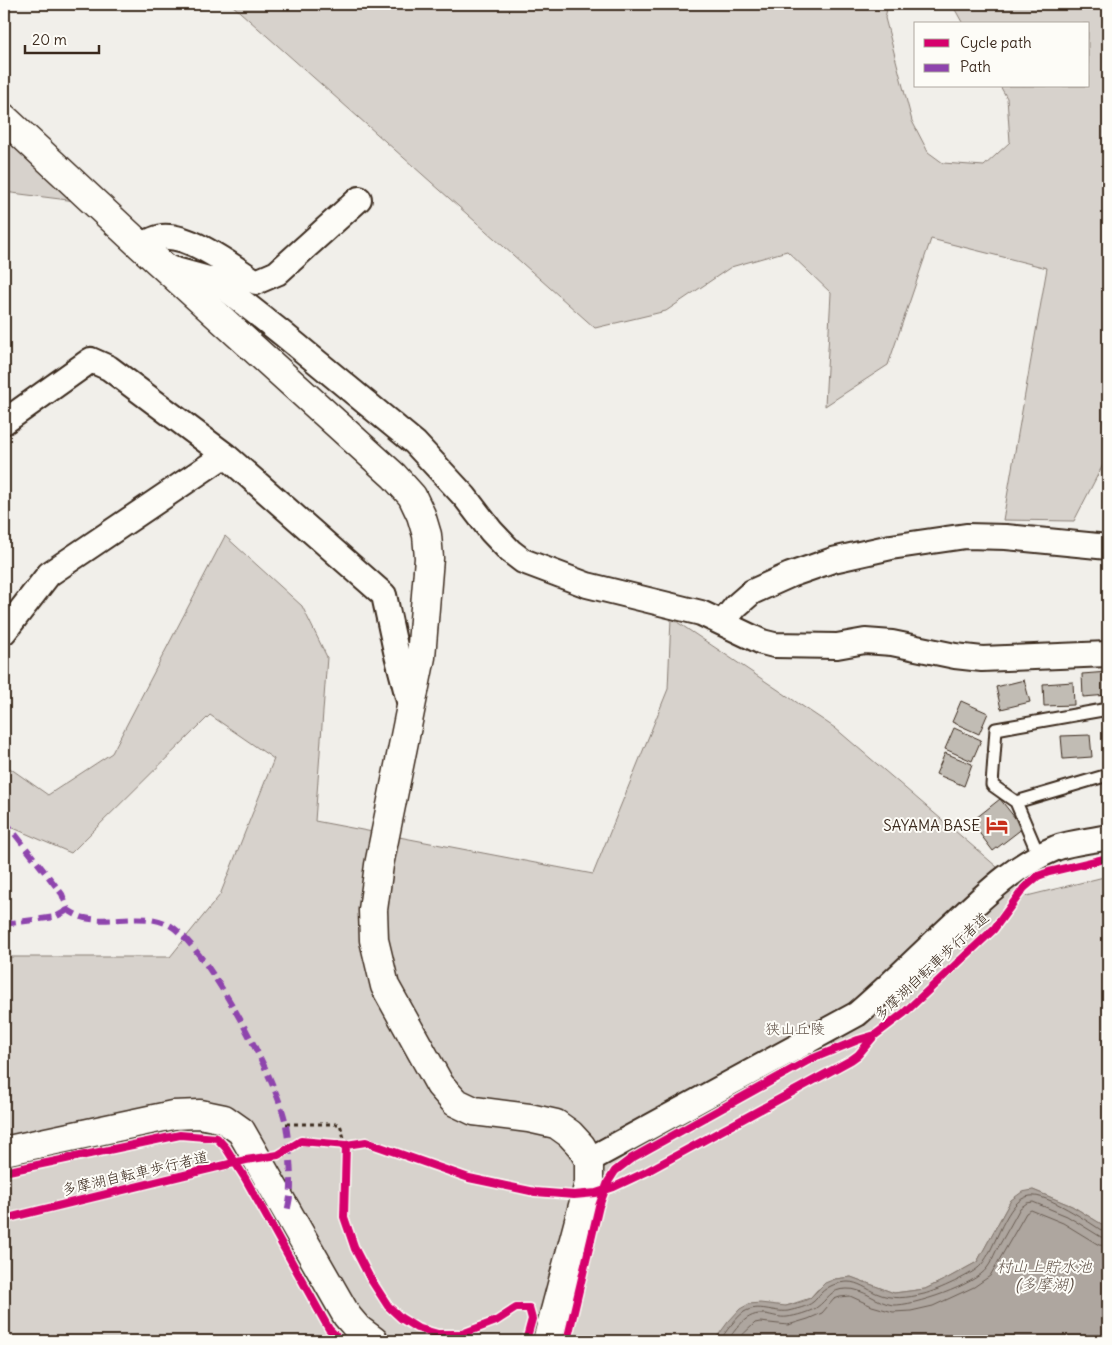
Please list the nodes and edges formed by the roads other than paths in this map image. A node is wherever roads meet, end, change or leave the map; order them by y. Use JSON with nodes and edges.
{"nodes":[{"id":1,"x":4,"y":118,"type":"edge"},
{"id":2,"x":359,"y":199,"type":"dead end"},
{"id":3,"x":140,"y":245,"type":"junction"},
{"id":4,"x":165,"y":267,"type":"junction"},
{"id":5,"x":4,"y":422,"type":"edge"},
{"id":6,"x":225,"y":455,"type":"junction"},
{"id":7,"x":1108,"y":547,"type":"edge"},
{"id":8,"x":723,"y":622,"type":"junction"},
{"id":9,"x":4,"y":632,"type":"edge"},
{"id":10,"x":1108,"y":654,"type":"edge"},
{"id":11,"x":410,"y":705,"type":"junction"},
{"id":12,"x":1108,"y":709,"type":"edge"},
{"id":13,"x":1108,"y":775,"type":"edge"},
{"id":14,"x":1016,"y":802,"type":"junction"},
{"id":15,"x":1108,"y":837,"type":"edge"},
{"id":16,"x":1039,"y":856,"type":"junction"},
{"id":17,"x":4,"y":1152,"type":"edge"},
{"id":18,"x":589,"y":1160,"type":"junction"},
{"id":19,"x":374,"y":1341,"type":"edge"},
{"id":20,"x":547,"y":1341,"type":"edge"}],
"edges":[{"from":1,"to":3,"type":"street"},
{"from":2,"to":3,"type":"street"},
{"from":3,"to":4,"type":"street"},
{"from":4,"to":8,"type":"street"},
{"from":4,"to":11,"type":"street"},
{"from":5,"to":6,"type":"street"},
{"from":6,"to":9,"type":"street"},
{"from":6,"to":11,"type":"street"},
{"from":7,"to":8,"type":"street"},
{"from":8,"to":10,"type":"street"},
{"from":11,"to":18,"type":"street"},
{"from":12,"to":14,"type":"lane"},
{"from":13,"to":14,"type":"lane"},
{"from":14,"to":16,"type":"lane"},
{"from":15,"to":16,"type":"street"},
{"from":16,"to":18,"type":"street"},
{"from":17,"to":19,"type":"street"},
{"from":18,"to":20,"type":"street"}]}
